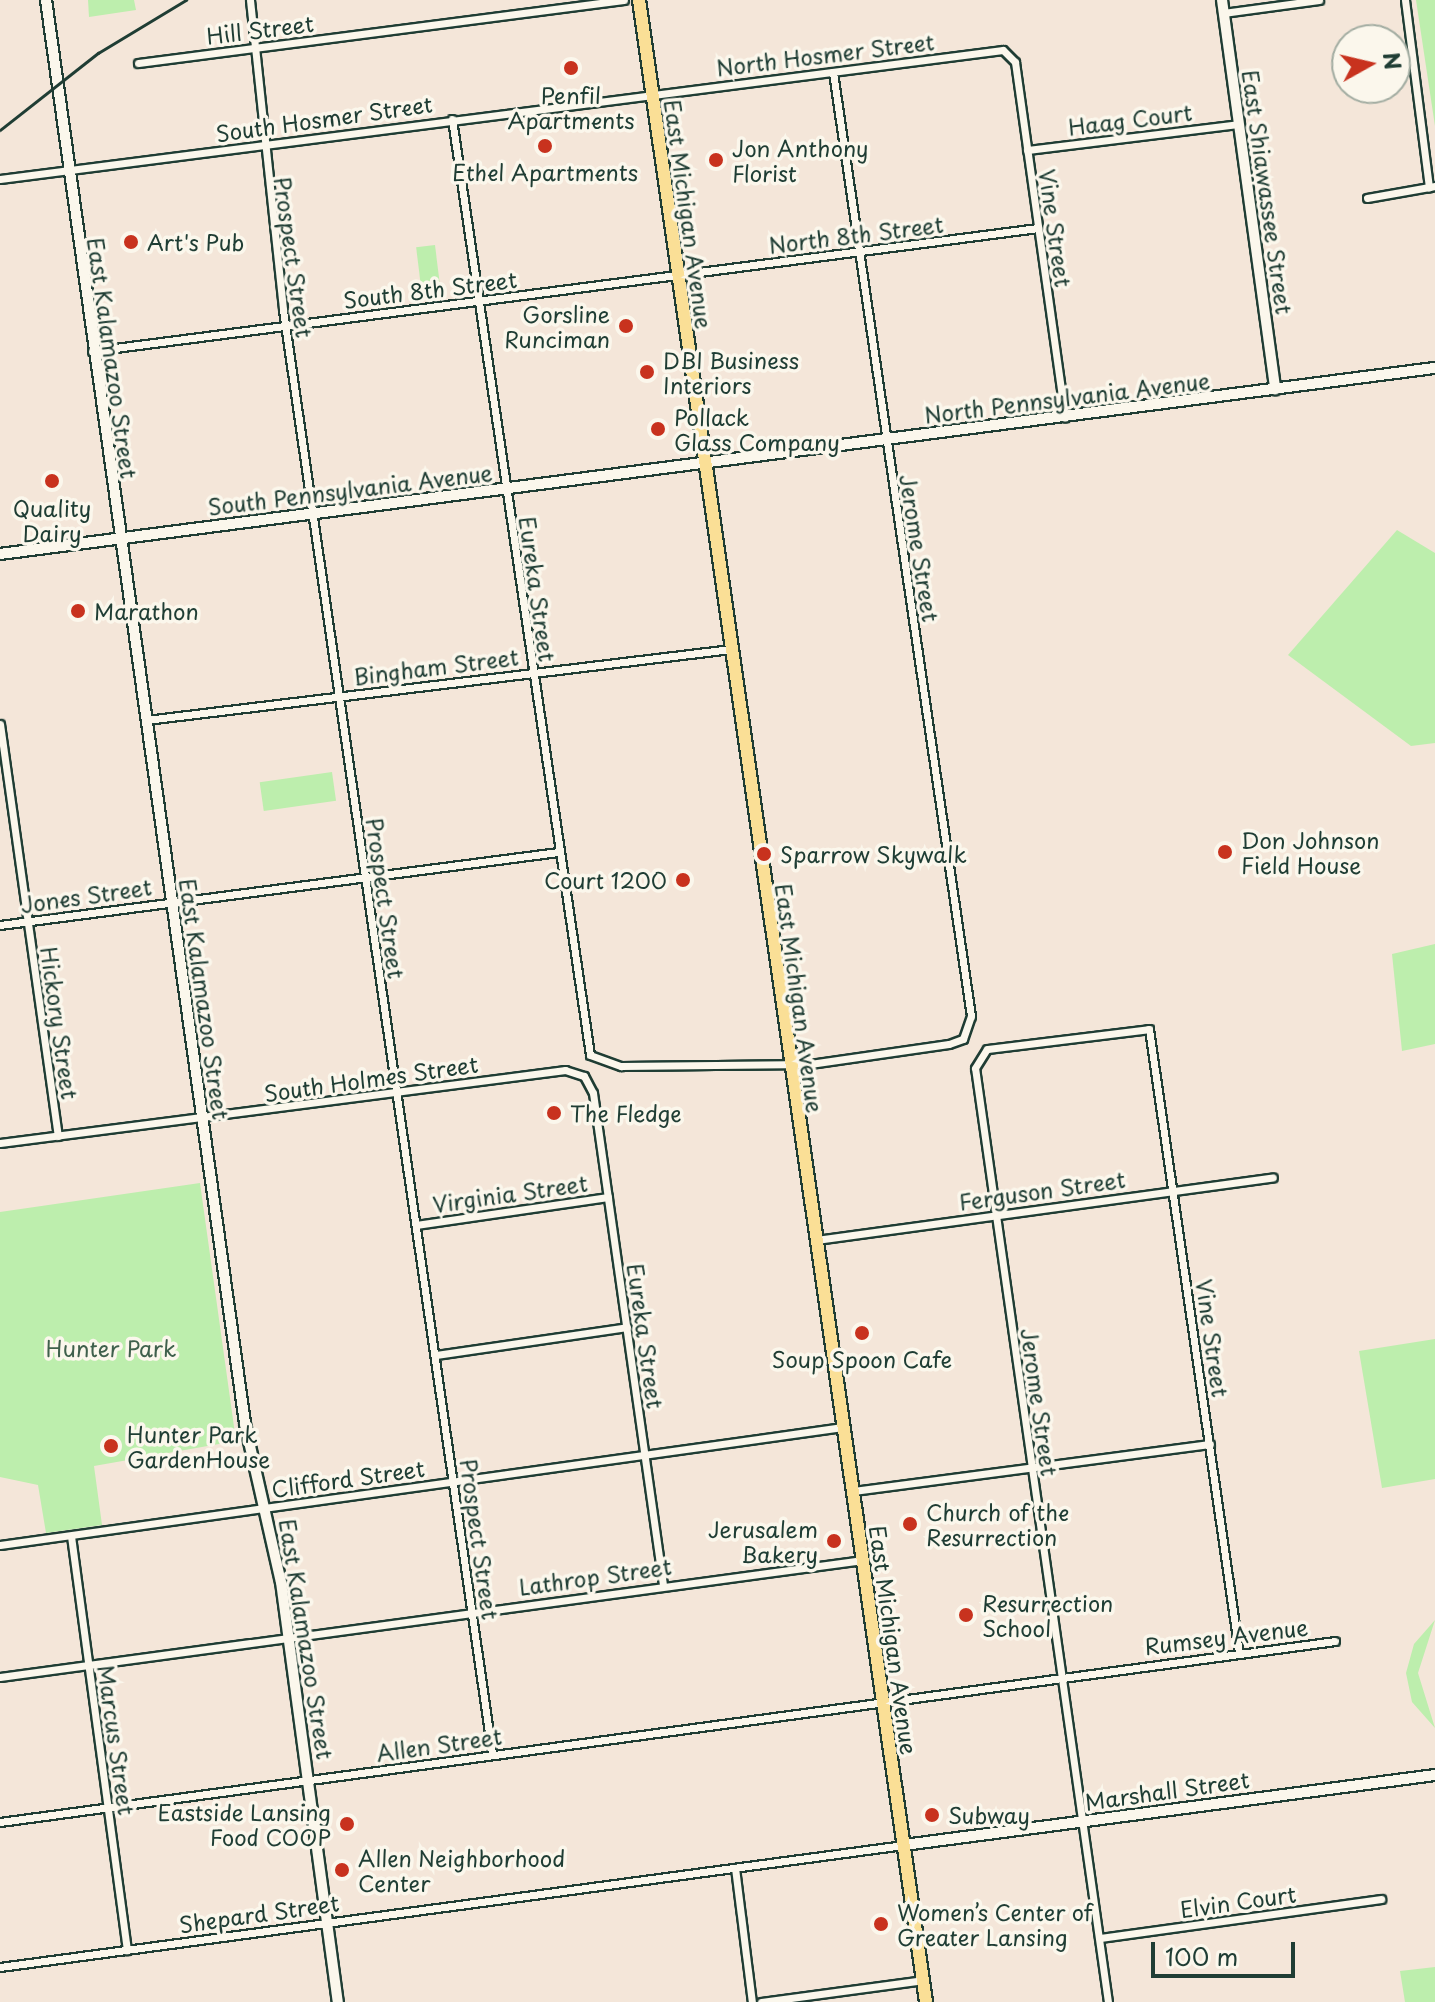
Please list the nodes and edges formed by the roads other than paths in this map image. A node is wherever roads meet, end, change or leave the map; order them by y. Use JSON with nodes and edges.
{"nodes":[{"id":1,"x":46,"y":0,"type":"edge"},
{"id":2,"x":250,"y":0,"type":"edge"},
{"id":3,"x":624,"y":0,"type":"edge"},
{"id":4,"x":639,"y":0,"type":"edge"},
{"id":5,"x":1222,"y":0,"type":"edge"},
{"id":6,"x":1319,"y":0,"type":"edge"},
{"id":7,"x":1405,"y":0,"type":"edge"},
{"id":8,"x":1223,"y":13,"type":"junction"},
{"id":9,"x":257,"y":48,"type":"junction"},
{"id":10,"x":1003,"y":50,"type":"joint"},
{"id":11,"x":138,"y":63,"type":"dead end"},
{"id":12,"x":833,"y":72,"type":"junction"},
{"id":13,"x":652,"y":94,"type":"junction"},
{"id":14,"x":452,"y":119,"type":"junction"},
{"id":15,"x":1238,"y":124,"type":"junction"},
{"id":16,"x":268,"y":144,"type":"junction"},
{"id":17,"x":1027,"y":150,"type":"junction"},
{"id":18,"x":68,"y":170,"type":"junction"},
{"id":19,"x":0,"y":179,"type":"edge"},
{"id":20,"x":1432,"y":186,"type":"edge"},
{"id":21,"x":1367,"y":198,"type":"dead end"},
{"id":22,"x":1038,"y":228,"type":"junction"},
{"id":23,"x":859,"y":252,"type":"junction"},
{"id":24,"x":678,"y":277,"type":"junction"},
{"id":25,"x":478,"y":301,"type":"junction"},
{"id":26,"x":285,"y":324,"type":"junction"},
{"id":27,"x":92,"y":351,"type":"junction"},
{"id":28,"x":1435,"y":368,"type":"edge"},
{"id":29,"x":1275,"y":389,"type":"junction"},
{"id":30,"x":1065,"y":417,"type":"junction"},
{"id":31,"x":886,"y":441,"type":"junction"},
{"id":32,"x":704,"y":464,"type":"junction"},
{"id":33,"x":506,"y":490,"type":"junction"},
{"id":34,"x":311,"y":514,"type":"junction"},
{"id":35,"x":119,"y":538,"type":"junction"},
{"id":36,"x":0,"y":554,"type":"edge"},
{"id":37,"x":731,"y":649,"type":"junction"},
{"id":38,"x":532,"y":672,"type":"junction"},
{"id":39,"x":338,"y":696,"type":"junction"},
{"id":40,"x":146,"y":720,"type":"junction"},
{"id":41,"x":0,"y":724,"type":"edge"},
{"id":42,"x":558,"y":852,"type":"junction"},
{"id":43,"x":364,"y":875,"type":"junction"},
{"id":44,"x":171,"y":901,"type":"junction"},
{"id":45,"x":28,"y":921,"type":"junction"},
{"id":46,"x":0,"y":925,"type":"edge"},
{"id":47,"x":987,"y":1049,"type":"joint"},
{"id":48,"x":790,"y":1065,"type":"junction"},
{"id":49,"x":397,"y":1092,"type":"junction"},
{"id":50,"x":593,"y":1093,"type":"joint"},
{"id":51,"x":202,"y":1119,"type":"junction"},
{"id":52,"x":58,"y":1136,"type":"junction"},
{"id":53,"x":0,"y":1143,"type":"edge"},
{"id":54,"x":1273,"y":1177,"type":"dead end"},
{"id":55,"x":1173,"y":1190,"type":"junction"},
{"id":56,"x":608,"y":1197,"type":"junction"},
{"id":57,"x":996,"y":1215,"type":"junction"},
{"id":58,"x":416,"y":1225,"type":"junction"},
{"id":59,"x":816,"y":1240,"type":"junction"},
{"id":60,"x":627,"y":1327,"type":"junction"},
{"id":61,"x":436,"y":1355,"type":"junction"},
{"id":62,"x":843,"y":1427,"type":"junction"},
{"id":63,"x":1210,"y":1444,"type":"junction"},
{"id":64,"x":645,"y":1455,"type":"junction"},
{"id":65,"x":1031,"y":1468,"type":"junction"},
{"id":66,"x":454,"y":1482,"type":"junction"},
{"id":67,"x":853,"y":1491,"type":"junction"},
{"id":68,"x":266,"y":1508,"type":"junction"},
{"id":69,"x":71,"y":1536,"type":"junction"},
{"id":70,"x":0,"y":1545,"type":"edge"},
{"id":71,"x":863,"y":1560,"type":"junction"},
{"id":72,"x":663,"y":1585,"type":"junction"},
{"id":73,"x":472,"y":1612,"type":"junction"},
{"id":74,"x":289,"y":1637,"type":"junction"},
{"id":75,"x":1335,"y":1641,"type":"dead end"},
{"id":76,"x":1239,"y":1653,"type":"junction"},
{"id":77,"x":88,"y":1665,"type":"junction"},
{"id":78,"x":1062,"y":1675,"type":"junction"},
{"id":79,"x":0,"y":1677,"type":"edge"},
{"id":80,"x":883,"y":1701,"type":"junction"},
{"id":81,"x":492,"y":1754,"type":"junction"},
{"id":82,"x":1435,"y":1775,"type":"edge"},
{"id":83,"x":309,"y":1781,"type":"junction"},
{"id":84,"x":107,"y":1808,"type":"junction"},
{"id":85,"x":1082,"y":1821,"type":"junction"},
{"id":86,"x":0,"y":1822,"type":"edge"},
{"id":87,"x":904,"y":1845,"type":"junction"},
{"id":88,"x":735,"y":1868,"type":"junction"},
{"id":89,"x":1381,"y":1899,"type":"dead end"},
{"id":90,"x":327,"y":1922,"type":"junction"},
{"id":91,"x":1100,"y":1938,"type":"junction"},
{"id":92,"x":127,"y":1950,"type":"junction"},
{"id":93,"x":0,"y":1967,"type":"edge"},
{"id":94,"x":923,"y":1980,"type":"junction"},
{"id":95,"x":338,"y":2002,"type":"edge"},
{"id":96,"x":752,"y":2002,"type":"edge"},
{"id":97,"x":761,"y":2002,"type":"edge"},
{"id":98,"x":926,"y":2002,"type":"edge"},
{"id":99,"x":1108,"y":2002,"type":"edge"}],
"edges":[{"from":1,"to":18,"type":"street","name":"East Kalamazoo Street"},
{"from":2,"to":9,"type":"street","name":"Prospect Street"},
{"from":3,"to":9,"type":"street","name":"Hill Street"},
{"from":4,"to":13,"type":"main road","name":"East Michigan Avenue"},
{"from":5,"to":8,"type":"street","name":"East Shiawassee Street"},
{"from":6,"to":8,"type":"street"},
{"from":7,"to":20,"type":"street"},
{"from":8,"to":15,"type":"street","name":"East Shiawassee Street"},
{"from":9,"to":11,"type":"street","name":"Hill Street"},
{"from":9,"to":16,"type":"street","name":"Prospect Street"},
{"from":10,"to":12,"type":"street","name":"North Hosmer Street"},
{"from":10,"to":17,"type":"street","name":"Vine Street"},
{"from":12,"to":13,"type":"street","name":"North Hosmer Street"},
{"from":12,"to":23,"type":"street","name":"Jerome Street"},
{"from":13,"to":14,"type":"street","name":"South Hosmer Street"},
{"from":13,"to":24,"type":"main road","name":"East Michigan Avenue"},
{"from":14,"to":16,"type":"street","name":"South Hosmer Street"},
{"from":14,"to":25,"type":"street","name":"Eureka Street"},
{"from":15,"to":17,"type":"street","name":"Haag Court"},
{"from":15,"to":29,"type":"street","name":"East Shiawassee Street"},
{"from":16,"to":18,"type":"street","name":"South Hosmer Street"},
{"from":16,"to":26,"type":"street","name":"Prospect Street"},
{"from":17,"to":22,"type":"street","name":"Vine Street"},
{"from":18,"to":19,"type":"street","name":"South Hosmer Street"},
{"from":18,"to":27,"type":"street","name":"East Kalamazoo Street"},
{"from":20,"to":21,"type":"street"},
{"from":22,"to":23,"type":"street","name":"North 8th Street"},
{"from":22,"to":30,"type":"street","name":"Vine Street"},
{"from":23,"to":24,"type":"street","name":"North 8th Street"},
{"from":23,"to":31,"type":"street","name":"Jerome Street"},
{"from":24,"to":25,"type":"street","name":"South 8th Street"},
{"from":24,"to":32,"type":"main road","name":"East Michigan Avenue"},
{"from":25,"to":26,"type":"street","name":"South 8th Street"},
{"from":25,"to":33,"type":"street","name":"Eureka Street"},
{"from":26,"to":27,"type":"street","name":"South 8th Street"},
{"from":26,"to":34,"type":"street","name":"Prospect Street"},
{"from":27,"to":35,"type":"street","name":"East Kalamazoo Street"},
{"from":28,"to":29,"type":"street","name":"North Pennsylvania Avenue"},
{"from":29,"to":30,"type":"street","name":"North Pennsylvania Avenue"},
{"from":30,"to":31,"type":"street","name":"North Pennsylvania Avenue"},
{"from":31,"to":32,"type":"street","name":"North Pennsylvania Avenue"},
{"from":31,"to":48,"type":"street","name":"Jerome Street"},
{"from":32,"to":33,"type":"street","name":"South Pennsylvania Avenue"},
{"from":32,"to":37,"type":"main road","name":"East Michigan Avenue"},
{"from":33,"to":34,"type":"street","name":"South Pennsylvania Avenue"},
{"from":33,"to":38,"type":"street","name":"Eureka Street"},
{"from":34,"to":35,"type":"street","name":"South Pennsylvania Avenue"},
{"from":34,"to":39,"type":"street","name":"Prospect Street"},
{"from":35,"to":36,"type":"street","name":"South Pennsylvania Avenue"},
{"from":35,"to":40,"type":"street","name":"East Kalamazoo Street"},
{"from":37,"to":38,"type":"street","name":"Bingham Street"},
{"from":37,"to":48,"type":"main road","name":"East Michigan Avenue"},
{"from":38,"to":39,"type":"street","name":"Bingham Street"},
{"from":38,"to":42,"type":"street","name":"Eureka Street"},
{"from":39,"to":40,"type":"street","name":"Bingham Street"},
{"from":39,"to":43,"type":"street","name":"Prospect Street"},
{"from":40,"to":44,"type":"street","name":"East Kalamazoo Street"},
{"from":41,"to":45,"type":"street","name":"Hickory Street"},
{"from":42,"to":43,"type":"street","name":"Jones Street"},
{"from":42,"to":48,"type":"street","name":"Eureka Street"},
{"from":43,"to":44,"type":"street","name":"Jones Street"},
{"from":43,"to":49,"type":"street","name":"Prospect Street"},
{"from":44,"to":45,"type":"street","name":"Jones Street"},
{"from":44,"to":51,"type":"street","name":"East Kalamazoo Street"},
{"from":45,"to":46,"type":"street","name":"Jones Street"},
{"from":45,"to":52,"type":"street","name":"Hickory Street"},
{"from":47,"to":55,"type":"street","name":"Vine Street"},
{"from":47,"to":57,"type":"street","name":"Jerome Street"},
{"from":48,"to":59,"type":"main road","name":"East Michigan Avenue"},
{"from":49,"to":50,"type":"street","name":"South Holmes Street"},
{"from":49,"to":51,"type":"street","name":"South Holmes Street"},
{"from":49,"to":58,"type":"street","name":"Prospect Street"},
{"from":50,"to":56,"type":"street","name":"Eureka Street"},
{"from":51,"to":52,"type":"street","name":"South Holmes Street"},
{"from":51,"to":68,"type":"street","name":"East Kalamazoo Street"},
{"from":52,"to":53,"type":"street","name":"South Holmes Street"},
{"from":54,"to":55,"type":"street","name":"Ferguson Street"},
{"from":55,"to":57,"type":"street","name":"Ferguson Street"},
{"from":55,"to":63,"type":"street","name":"Vine Street"},
{"from":56,"to":58,"type":"street","name":"Virginia Street"},
{"from":56,"to":60,"type":"street","name":"Eureka Street"},
{"from":57,"to":59,"type":"street","name":"Ferguson Street"},
{"from":57,"to":65,"type":"street","name":"Jerome Street"},
{"from":58,"to":61,"type":"street","name":"Prospect Street"},
{"from":59,"to":62,"type":"main road","name":"East Michigan Avenue"},
{"from":60,"to":61,"type":"street"},
{"from":60,"to":64,"type":"street","name":"Eureka Street"},
{"from":61,"to":66,"type":"street","name":"Prospect Street"},
{"from":62,"to":64,"type":"street","name":"Clifford Street"},
{"from":62,"to":67,"type":"main road","name":"East Michigan Avenue"},
{"from":63,"to":65,"type":"street"},
{"from":63,"to":76,"type":"street","name":"Vine Street"},
{"from":64,"to":66,"type":"street","name":"Clifford Street"},
{"from":64,"to":72,"type":"street","name":"Eureka Street"},
{"from":65,"to":67,"type":"street"},
{"from":65,"to":78,"type":"street","name":"Jerome Street"},
{"from":66,"to":68,"type":"street","name":"Clifford Street"},
{"from":66,"to":73,"type":"street","name":"Prospect Street"},
{"from":67,"to":71,"type":"main road","name":"East Michigan Avenue"},
{"from":68,"to":69,"type":"street","name":"Clifford Street"},
{"from":68,"to":74,"type":"street","name":"East Kalamazoo Street"},
{"from":69,"to":70,"type":"street","name":"Clifford Street"},
{"from":69,"to":77,"type":"street","name":"Marcus Street"},
{"from":71,"to":72,"type":"street","name":"Lathrop Street"},
{"from":71,"to":80,"type":"main road","name":"East Michigan Avenue"},
{"from":72,"to":73,"type":"street","name":"Lathrop Street"},
{"from":73,"to":74,"type":"street","name":"Lathrop Street"},
{"from":73,"to":81,"type":"street","name":"Prospect Street"},
{"from":74,"to":77,"type":"street","name":"Lathrop Street"},
{"from":74,"to":83,"type":"street","name":"East Kalamazoo Street"},
{"from":75,"to":76,"type":"street","name":"Rumsey Avenue"},
{"from":76,"to":78,"type":"street","name":"Rumsey Avenue"},
{"from":77,"to":79,"type":"street","name":"Lathrop Street"},
{"from":77,"to":84,"type":"street","name":"Marcus Street"},
{"from":78,"to":80,"type":"street","name":"Rumsey Avenue"},
{"from":78,"to":85,"type":"street","name":"Jerome Street"},
{"from":80,"to":81,"type":"street","name":"Allen Street"},
{"from":80,"to":87,"type":"main road","name":"East Michigan Avenue"},
{"from":81,"to":83,"type":"street","name":"Allen Street"},
{"from":82,"to":85,"type":"street","name":"Marshall Street"},
{"from":83,"to":84,"type":"street","name":"Allen Street"},
{"from":83,"to":90,"type":"street","name":"East Kalamazoo Street"},
{"from":84,"to":86,"type":"street","name":"Allen Street"},
{"from":84,"to":92,"type":"street","name":"Marcus Street"},
{"from":85,"to":87,"type":"street","name":"Marshall Street"},
{"from":85,"to":91,"type":"street","name":"Jerome Street"},
{"from":87,"to":88,"type":"street","name":"Shepard Street"},
{"from":87,"to":94,"type":"main road","name":"East Michigan Avenue"},
{"from":88,"to":90,"type":"street","name":"Shepard Street"},
{"from":88,"to":96,"type":"street"},
{"from":89,"to":91,"type":"street","name":"Elvin Court"},
{"from":90,"to":92,"type":"street","name":"Shepard Street"},
{"from":90,"to":95,"type":"street","name":"East Kalamazoo Street"},
{"from":91,"to":99,"type":"street","name":"Jerome Street"},
{"from":92,"to":93,"type":"street","name":"Shepard Street"},
{"from":94,"to":97,"type":"street"},
{"from":94,"to":98,"type":"main road","name":"East Michigan Avenue"}]}
